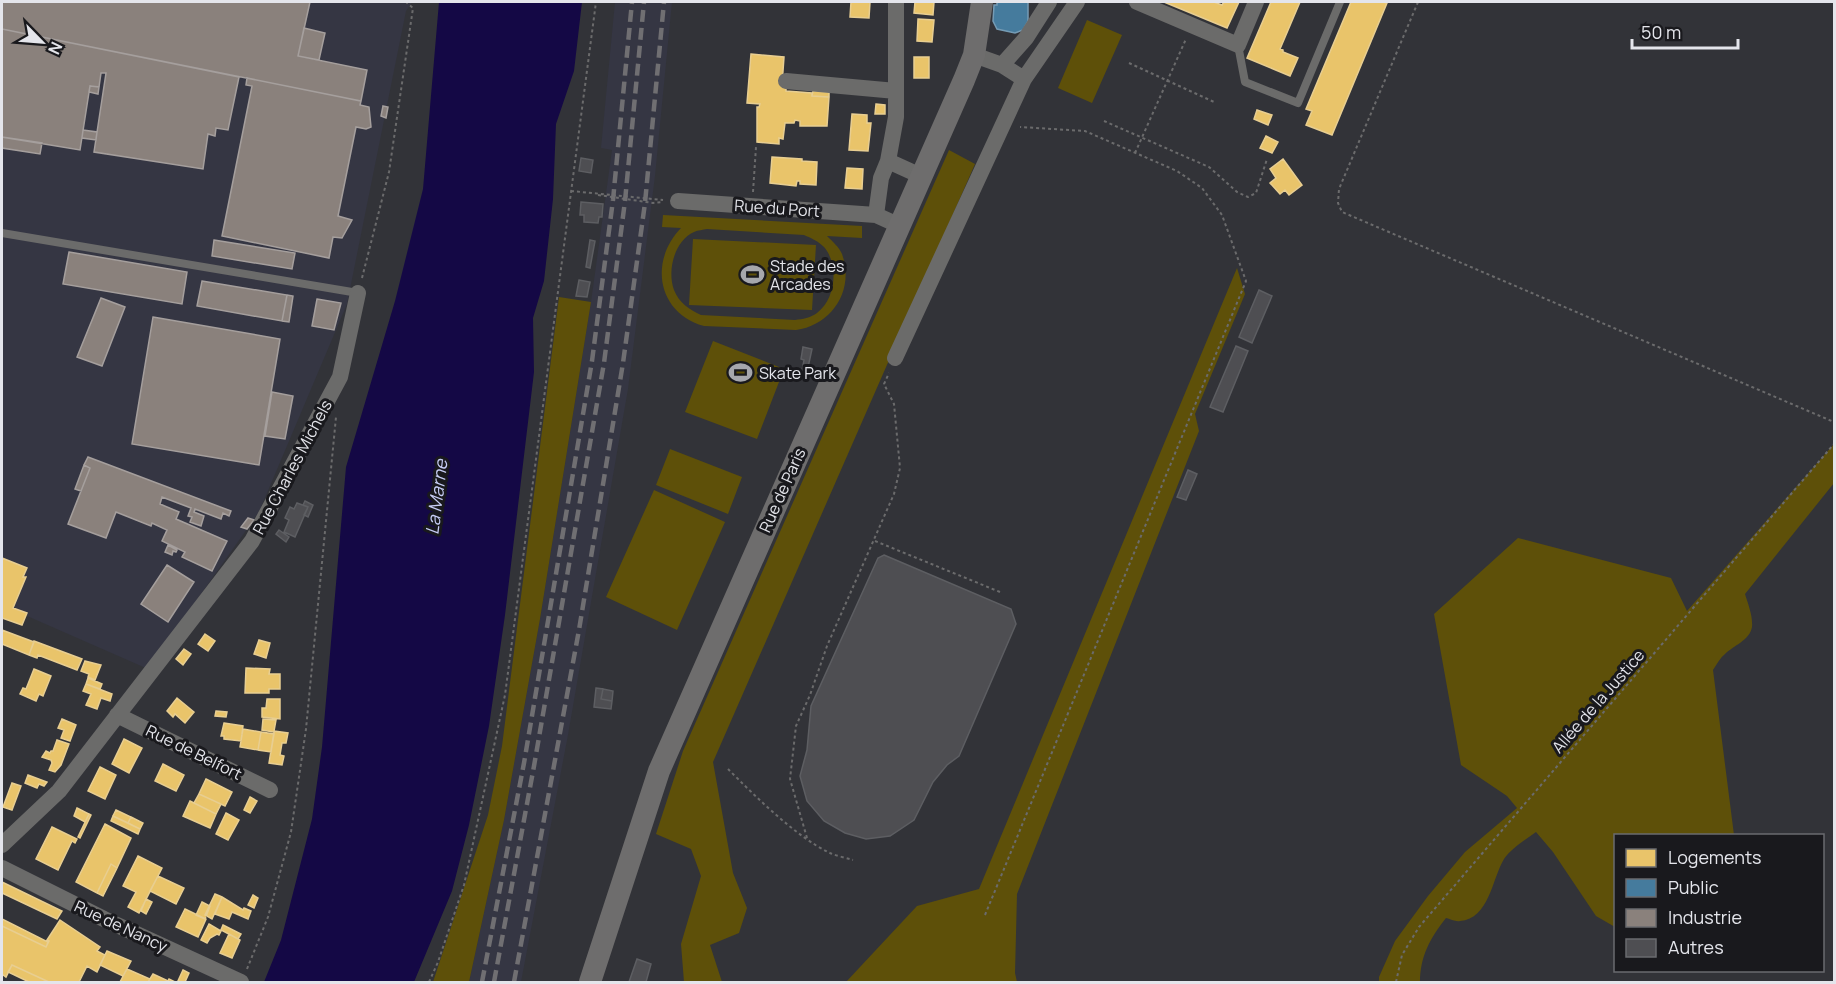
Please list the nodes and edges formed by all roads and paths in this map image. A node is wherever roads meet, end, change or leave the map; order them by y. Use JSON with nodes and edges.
{"nodes":[{"id":1,"x":406,"y":2,"type":"edge"},
{"id":2,"x":596,"y":2,"type":"edge"},
{"id":3,"x":896,"y":2,"type":"edge"},
{"id":4,"x":982,"y":2,"type":"edge"},
{"id":5,"x":1049,"y":2,"type":"edge"},
{"id":6,"x":1077,"y":2,"type":"edge"},
{"id":7,"x":1137,"y":2,"type":"edge"},
{"id":8,"x":1256,"y":2,"type":"edge"},
{"id":9,"x":1340,"y":2,"type":"edge"},
{"id":10,"x":1418,"y":2,"type":"edge"},
{"id":11,"x":1191,"y":25,"type":"junction"},
{"id":12,"x":1238,"y":45,"type":"junction"},
{"id":13,"x":974,"y":55,"type":"junction"},
{"id":14,"x":1129,"y":63,"type":"dead end"},
{"id":15,"x":1002,"y":65,"type":"junction"},
{"id":16,"x":1023,"y":79,"type":"junction"},
{"id":17,"x":1167,"y":80,"type":"junction"},
{"id":18,"x":786,"y":81,"type":"dead end"},
{"id":19,"x":896,"y":91,"type":"junction"},
{"id":20,"x":1214,"y":102,"type":"dead end"},
{"id":21,"x":1003,"y":121,"type":"junction"},
{"id":22,"x":1104,"y":121,"type":"dead end"},
{"id":23,"x":1142,"y":138,"type":"junction"},
{"id":24,"x":756,"y":147,"type":"dead end"},
{"id":25,"x":1135,"y":153,"type":"junction"},
{"id":26,"x":1266,"y":159,"type":"dead end"},
{"id":27,"x":888,"y":161,"type":"junction"},
{"id":28,"x":921,"y":176,"type":"junction"},
{"id":29,"x":570,"y":191,"type":"junction"},
{"id":30,"x":678,"y":201,"type":"joint"},
{"id":31,"x":752,"y":206,"type":"junction"},
{"id":32,"x":876,"y":215,"type":"junction"},
{"id":33,"x":898,"y":225,"type":"junction"},
{"id":34,"x":2,"y":232,"type":"edge"},
{"id":35,"x":358,"y":293,"type":"junction"},
{"id":36,"x":895,"y":358,"type":"joint"},
{"id":37,"x":337,"y":413,"type":"dead end"},
{"id":38,"x":1834,"y":422,"type":"edge"},
{"id":39,"x":1834,"y":444,"type":"edge"},
{"id":40,"x":874,"y":541,"type":"junction"},
{"id":41,"x":1000,"y":592,"type":"dead end"},
{"id":42,"x":117,"y":715,"type":"junction"},
{"id":43,"x":728,"y":769,"type":"dead end"},
{"id":44,"x":270,"y":790,"type":"dead end"},
{"id":45,"x":807,"y":838,"type":"junction"},
{"id":46,"x":2,"y":845,"type":"edge"},
{"id":47,"x":853,"y":860,"type":"dead end"},
{"id":48,"x":2,"y":868,"type":"edge"},
{"id":49,"x":985,"y":915,"type":"dead end"},
{"id":50,"x":244,"y":977,"type":"edge"},
{"id":51,"x":429,"y":982,"type":"edge"},
{"id":52,"x":590,"y":982,"type":"edge"},
{"id":53,"x":1396,"y":982,"type":"edge"}],
"edges":[{"from":1,"to":35,"type":"path"},
{"from":2,"to":29,"type":"path"},
{"from":3,"to":19,"type":"street"},
{"from":4,"to":13,"type":"main road","name":"Rue de Paris"},
{"from":5,"to":15,"type":"street"},
{"from":6,"to":16,"type":"street"},
{"from":7,"to":11,"type":"street"},
{"from":8,"to":12,"type":"street"},
{"from":9,"to":12,"type":"lane"},
{"from":10,"to":38,"type":"path"},
{"from":11,"to":12,"type":"street"},
{"from":11,"to":17,"type":"path"},
{"from":13,"to":15,"type":"street"},
{"from":13,"to":28,"type":"main road","name":"Rue de Paris"},
{"from":14,"to":17,"type":"path"},
{"from":15,"to":16,"type":"street"},
{"from":16,"to":21,"type":"street"},
{"from":17,"to":20,"type":"path"},
{"from":17,"to":23,"type":"path"},
{"from":18,"to":19,"type":"street"},
{"from":19,"to":27,"type":"street"},
{"from":21,"to":25,"type":"path"},
{"from":21,"to":36,"type":"street"},
{"from":22,"to":23,"type":"path"},
{"from":23,"to":25,"type":"path"},
{"from":23,"to":26,"type":"path"},
{"from":24,"to":31,"type":"path"},
{"from":25,"to":49,"type":"path"},
{"from":27,"to":28,"type":"street"},
{"from":27,"to":32,"type":"street"},
{"from":28,"to":33,"type":"main road","name":"Rue de Paris"},
{"from":29,"to":30,"type":"path"},
{"from":29,"to":51,"type":"path"},
{"from":30,"to":31,"type":"street","name":"Rue du Port"},
{"from":31,"to":32,"type":"street","name":"Rue du Port"},
{"from":32,"to":33,"type":"street"},
{"from":33,"to":52,"type":"main road","name":"Rue de Paris"},
{"from":34,"to":35,"type":"lane"},
{"from":35,"to":42,"type":"street","name":"Rue Charles Michels"},
{"from":36,"to":40,"type":"path"},
{"from":37,"to":50,"type":"path"},
{"from":39,"to":53,"type":"path","name":"Allée de la Justice"},
{"from":40,"to":41,"type":"path"},
{"from":40,"to":45,"type":"path"},
{"from":42,"to":44,"type":"street","name":"Rue de Belfort"},
{"from":42,"to":46,"type":"street","name":"Rue Charles Michels"},
{"from":43,"to":45,"type":"path"},
{"from":45,"to":47,"type":"path"},
{"from":48,"to":50,"type":"street","name":"Rue de Nancy"}]}
